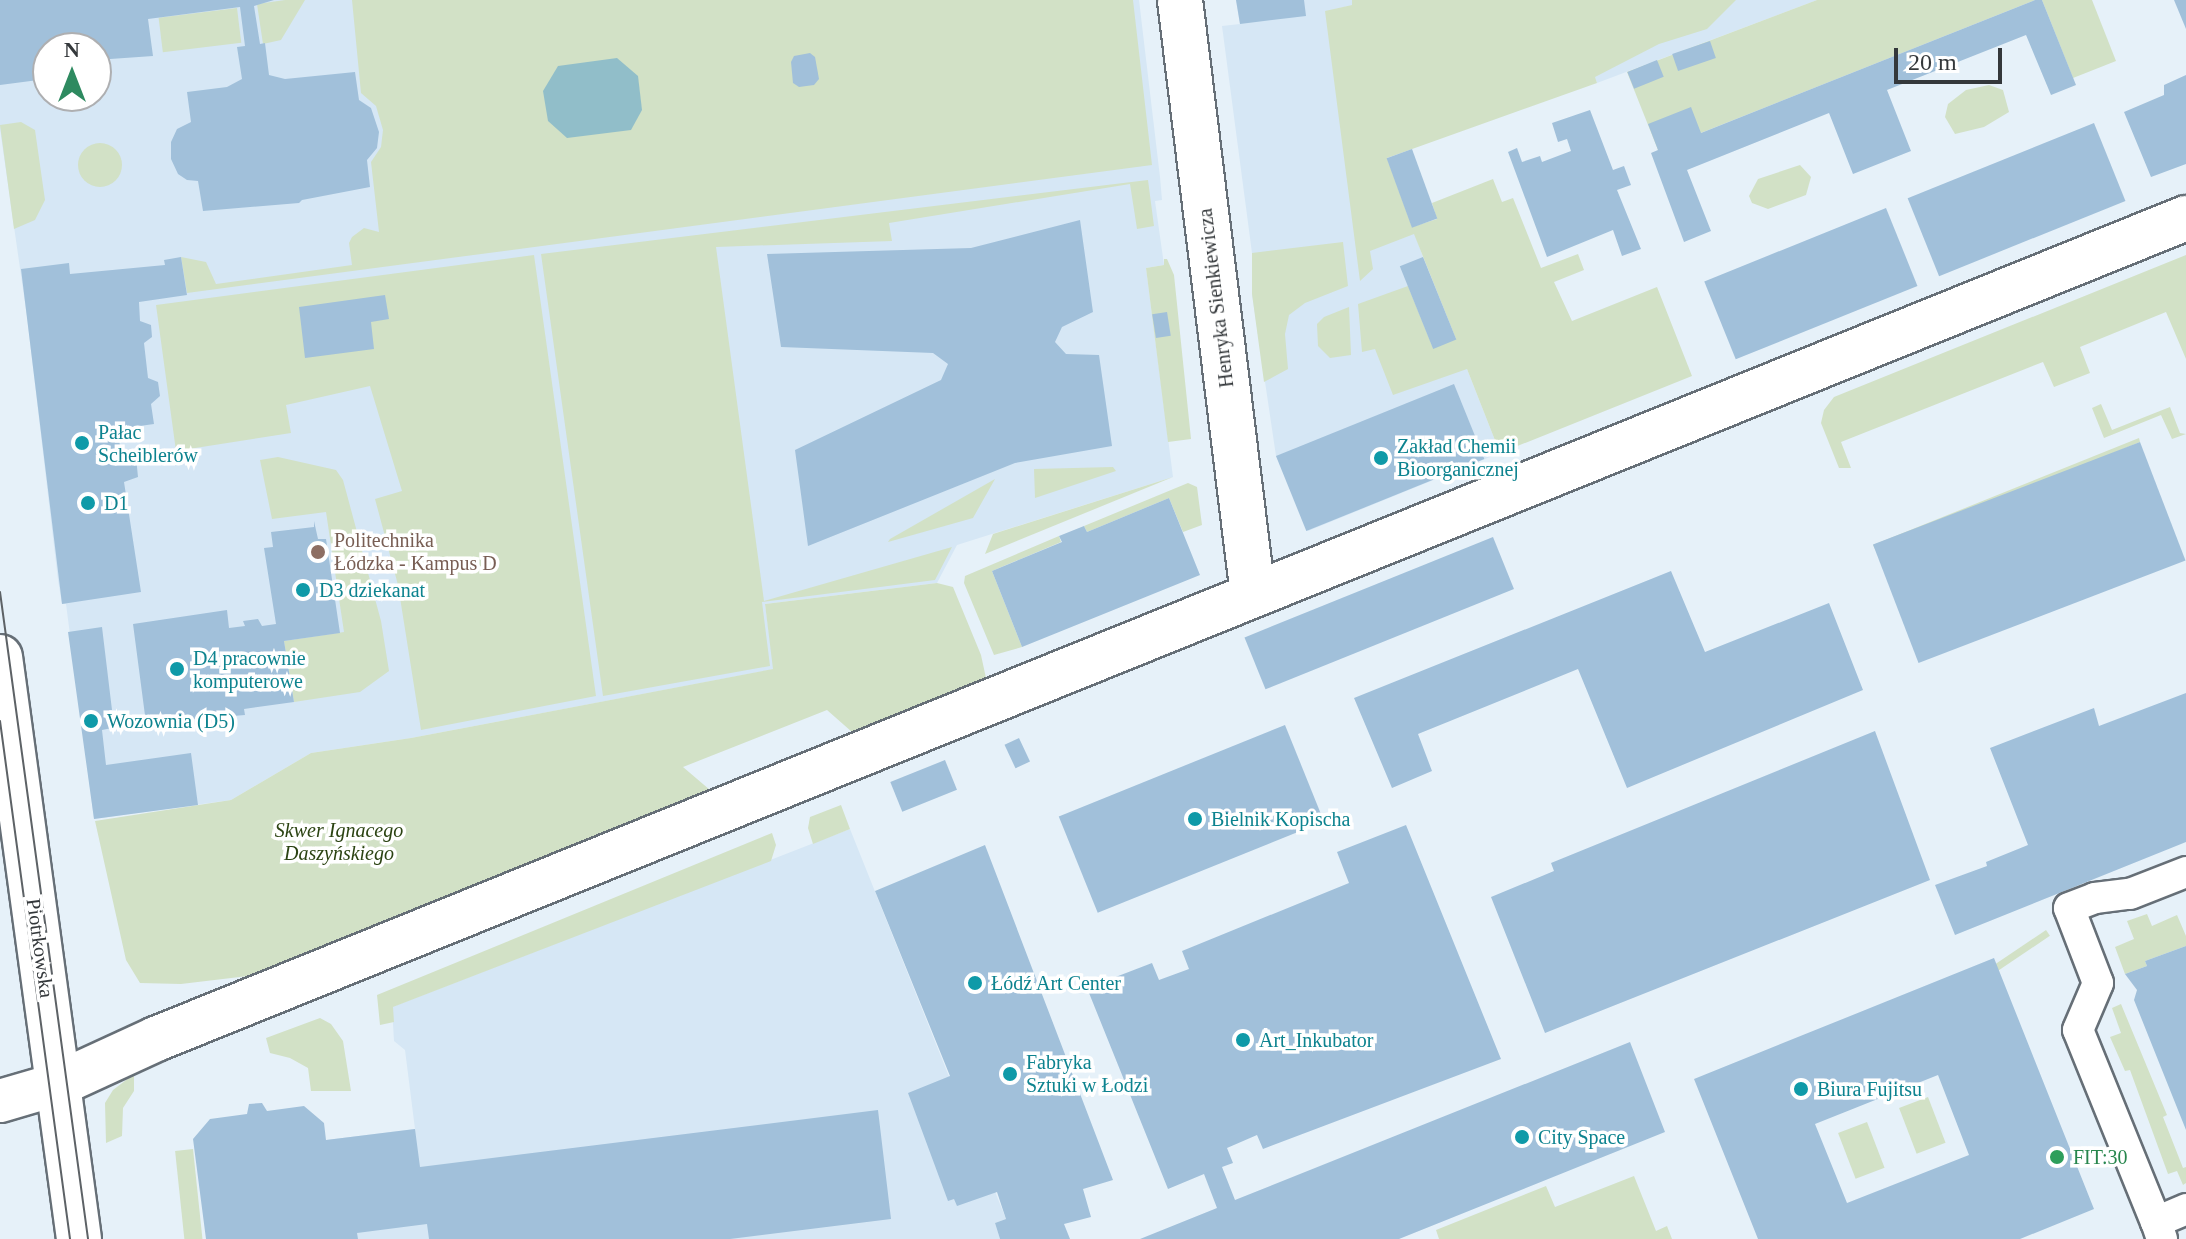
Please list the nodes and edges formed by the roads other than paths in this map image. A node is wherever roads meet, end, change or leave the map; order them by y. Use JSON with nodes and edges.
{"nodes":[{"id":1,"x":1180,"y":0,"type":"edge"},
{"id":2,"x":2186,"y":218,"type":"edge"},
{"id":3,"x":1253,"y":595,"type":"junction"},
{"id":4,"x":0,"y":657,"type":"edge"},
{"id":5,"x":2186,"y":872,"type":"edge"},
{"id":6,"x":58,"y":1084,"type":"junction"},
{"id":7,"x":0,"y":1101,"type":"edge"},
{"id":8,"x":2186,"y":1209,"type":"edge"},
{"id":9,"x":2159,"y":1230,"type":"edge"},
{"id":10,"x":79,"y":1239,"type":"edge"}],
"edges":[{"from":1,"to":3,"type":"street","name":"Henryka Sienkiewicza"},
{"from":2,"to":3,"type":"street"},
{"from":3,"to":6,"type":"street"},
{"from":4,"to":6,"type":"street","name":"Piotrkowska"},
{"from":5,"to":9,"type":"street"},
{"from":6,"to":7,"type":"street"},
{"from":6,"to":10,"type":"street","name":"Piotrkowska"},
{"from":8,"to":9,"type":"street"}]}
